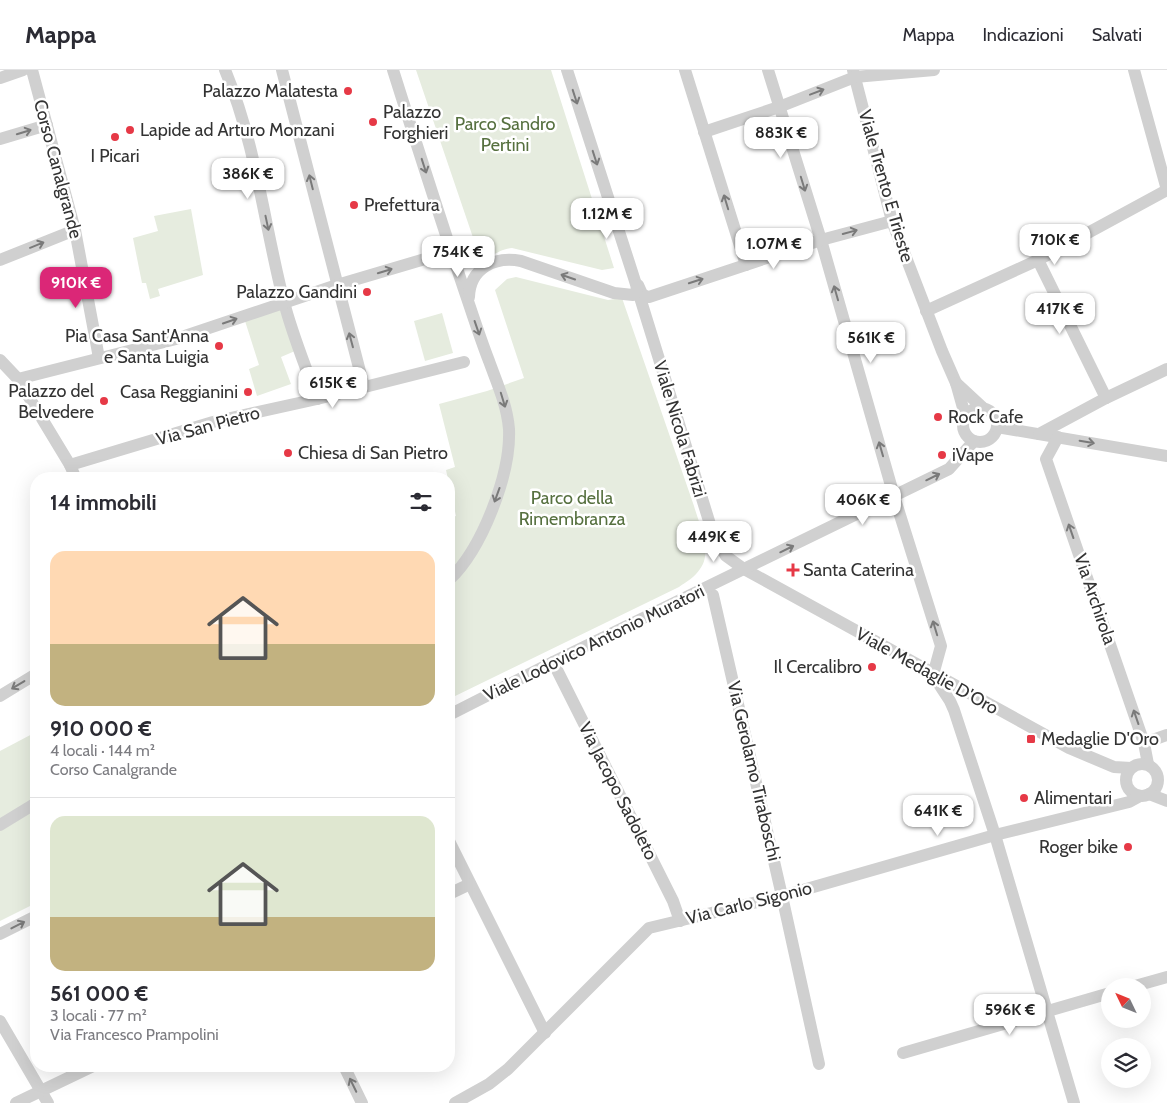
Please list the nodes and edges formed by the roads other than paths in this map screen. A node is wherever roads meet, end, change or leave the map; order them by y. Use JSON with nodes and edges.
{"nodes":[{"id":1,"x":23,"y":70,"type":"edge"},
{"id":2,"x":32,"y":70,"type":"edge"},
{"id":3,"x":225,"y":70,"type":"edge"},
{"id":4,"x":282,"y":70,"type":"edge"},
{"id":5,"x":393,"y":70,"type":"edge"},
{"id":6,"x":567,"y":70,"type":"edge"},
{"id":7,"x":685,"y":70,"type":"edge"},
{"id":8,"x":768,"y":70,"type":"edge"},
{"id":9,"x":934,"y":70,"type":"edge"},
{"id":10,"x":1134,"y":70,"type":"edge"},
{"id":11,"x":854,"y":74,"type":"edge"},
{"id":12,"x":0,"y":78,"type":"edge"},
{"id":13,"x":779,"y":107,"type":"junction"},
{"id":14,"x":47,"y":125,"type":"junction"},
{"id":15,"x":704,"y":132,"type":"junction"},
{"id":16,"x":0,"y":139,"type":"edge"},
{"id":17,"x":1167,"y":190,"type":"edge"},
{"id":18,"x":892,"y":221,"type":"junction"},
{"id":19,"x":75,"y":230,"type":"junction"},
{"id":20,"x":821,"y":240,"type":"junction"},
{"id":21,"x":452,"y":251,"type":"junction"},
{"id":22,"x":0,"y":260,"type":"edge"},
{"id":23,"x":1038,"y":260,"type":"junction"},
{"id":24,"x":746,"y":265,"type":"junction"},
{"id":25,"x":636,"y":282,"type":"junction"},
{"id":26,"x":337,"y":286,"type":"junction"},
{"id":27,"x":468,"y":302,"type":"junction"},
{"id":28,"x":284,"y":303,"type":"junction"},
{"id":29,"x":926,"y":311,"type":"junction"},
{"id":30,"x":99,"y":358,"type":"junction"},
{"id":31,"x":0,"y":360,"type":"edge"},
{"id":32,"x":464,"y":362,"type":"dead end"},
{"id":33,"x":1167,"y":369,"type":"edge"},
{"id":34,"x":18,"y":380,"type":"junction"},
{"id":35,"x":956,"y":383,"type":"junction"},
{"id":36,"x":364,"y":387,"type":"junction"},
{"id":37,"x":317,"y":398,"type":"junction"},
{"id":38,"x":1106,"y":398,"type":"junction"},
{"id":39,"x":983,"y":408,"type":"junction"},
{"id":40,"x":965,"y":416,"type":"junction"},
{"id":41,"x":997,"y":427,"type":"junction"},
{"id":42,"x":1039,"y":434,"type":"junction"},
{"id":43,"x":1058,"y":437,"type":"junction"},
{"id":44,"x":974,"y":441,"type":"junction"},
{"id":45,"x":1167,"y":456,"type":"edge"},
{"id":46,"x":70,"y":465,"type":"junction"},
{"id":47,"x":73,"y":472,"type":"edge"},
{"id":48,"x":894,"y":496,"type":"junction"},
{"id":49,"x":744,"y":570,"type":"junction"},
{"id":50,"x":455,"y":573,"type":"edge"},
{"id":51,"x":713,"y":595,"type":"dead end"},
{"id":52,"x":553,"y":662,"type":"junction"},
{"id":53,"x":933,"y":675,"type":"junction"},
{"id":54,"x":30,"y":678,"type":"edge"},
{"id":55,"x":0,"y":696,"type":"edge"},
{"id":56,"x":455,"y":712,"type":"edge"},
{"id":57,"x":1167,"y":735,"type":"edge"},
{"id":58,"x":1144,"y":743,"type":"junction"},
{"id":59,"x":1148,"y":764,"type":"junction"},
{"id":60,"x":1128,"y":776,"type":"junction"},
{"id":61,"x":1158,"y":780,"type":"junction"},
{"id":62,"x":1167,"y":791,"type":"edge"},
{"id":63,"x":1145,"y":795,"type":"junction"},
{"id":64,"x":1167,"y":801,"type":"edge"},
{"id":65,"x":30,"y":807,"type":"edge"},
{"id":66,"x":1102,"y":808,"type":"junction"},
{"id":67,"x":0,"y":825,"type":"edge"},
{"id":68,"x":995,"y":835,"type":"junction"},
{"id":69,"x":455,"y":853,"type":"edge"},
{"id":70,"x":470,"y":884,"type":"junction"},
{"id":71,"x":455,"y":891,"type":"edge"},
{"id":72,"x":782,"y":896,"type":"junction"},
{"id":73,"x":30,"y":919,"type":"edge"},
{"id":74,"x":680,"y":921,"type":"junction"},
{"id":75,"x":0,"y":934,"type":"edge"},
{"id":76,"x":1167,"y":977,"type":"edge"},
{"id":77,"x":1151,"y":981,"type":"edge"},
{"id":78,"x":1101,"y":996,"type":"edge"},
{"id":79,"x":1046,"y":1011,"type":"junction"},
{"id":80,"x":0,"y":1021,"type":"edge"},
{"id":81,"x":545,"y":1033,"type":"junction"},
{"id":82,"x":903,"y":1053,"type":"dead end"},
{"id":83,"x":819,"y":1064,"type":"dead end"},
{"id":84,"x":81,"y":1072,"type":"edge"},
{"id":85,"x":347,"y":1072,"type":"edge"},
{"id":86,"x":41,"y":1091,"type":"junction"},
{"id":87,"x":472,"y":1100,"type":"edge"},
{"id":88,"x":16,"y":1103,"type":"edge"},
{"id":89,"x":48,"y":1103,"type":"edge"},
{"id":90,"x":362,"y":1103,"type":"edge"},
{"id":91,"x":455,"y":1103,"type":"edge"},
{"id":92,"x":1074,"y":1103,"type":"edge"}],
"edges":[{"from":1,"to":12,"type":"street"},
{"from":2,"to":14,"type":"street","name":"Corso Canalgrande"},
{"from":3,"to":28,"type":"street","one_way":true},
{"from":26,"to":4,"type":"street","one_way":true},
{"from":5,"to":21,"type":"street","one_way":true},
{"from":6,"to":25,"type":"street","name":"Viale Nicola Fabrizi","one_way":true},
{"from":7,"to":15,"type":"street"},
{"from":8,"to":13,"type":"street"},
{"from":9,"to":11,"type":"street"},
{"from":10,"to":17,"type":"street"},
{"from":13,"to":11,"type":"street","one_way":true},
{"from":11,"to":18,"type":"street","name":"Viale Trento E Trieste"},
{"from":13,"to":15,"type":"street"},
{"from":13,"to":20,"type":"street","one_way":true},
{"from":16,"to":14,"type":"street","one_way":true},
{"from":14,"to":19,"type":"street","name":"Corso Canalgrande"},
{"from":24,"to":15,"type":"street","one_way":true},
{"from":17,"to":23,"type":"street"},
{"from":20,"to":18,"type":"street","one_way":true},
{"from":18,"to":29,"type":"street","name":"Viale Trento E Trieste"},
{"from":22,"to":19,"type":"street","one_way":true},
{"from":19,"to":30,"type":"street","name":"Corso Canalgrande"},
{"from":20,"to":24,"type":"street"},
{"from":48,"to":20,"type":"street","one_way":true},
{"from":26,"to":21,"type":"street","one_way":true},
{"from":21,"to":27,"type":"street"},
{"from":23,"to":29,"type":"street"},
{"from":23,"to":38,"type":"street"},
{"from":25,"to":24,"type":"street","name":"Viale Nicola Fabrizi","one_way":true},
{"from":25,"to":27,"type":"street","one_way":true},
{"from":25,"to":49,"type":"street","name":"Viale Nicola Fabrizi"},
{"from":26,"to":28,"type":"street"},
{"from":36,"to":26,"type":"street","one_way":true},
{"from":27,"to":50,"type":"street","one_way":true},
{"from":30,"to":28,"type":"street","one_way":true},
{"from":28,"to":37,"type":"street"},
{"from":29,"to":35,"type":"street","name":"Viale Trento E Trieste"},
{"from":30,"to":34,"type":"street"},
{"from":31,"to":34,"type":"street"},
{"from":32,"to":36,"type":"street","name":"Via San Pietro"},
{"from":33,"to":38,"type":"street"},
{"from":34,"to":46,"type":"street"},
{"from":35,"to":39,"type":"street","name":"Viale Trento E Trieste"},
{"from":35,"to":40,"type":"street","name":"Viale Trento E Trieste"},
{"from":36,"to":37,"type":"street","name":"Via San Pietro"},
{"from":37,"to":46,"type":"street","name":"Via San Pietro"},
{"from":38,"to":42,"type":"street"},
{"from":39,"to":40,"type":"street"},
{"from":39,"to":41,"type":"street"},
{"from":40,"to":44,"type":"street"},
{"from":41,"to":42,"type":"street"},
{"from":41,"to":44,"type":"street","name":"Viale Lodovico Antonio Muratori"},
{"from":42,"to":43,"type":"street"},
{"from":43,"to":45,"type":"street","one_way":true},
{"from":58,"to":43,"type":"street","name":"Via Archirola","one_way":true},
{"from":48,"to":44,"type":"street","name":"Viale Lodovico Antonio Muratori","one_way":true},
{"from":46,"to":47,"type":"street"},
{"from":49,"to":48,"type":"street","name":"Viale Lodovico Antonio Muratori","one_way":true},
{"from":53,"to":48,"type":"street","one_way":true},
{"from":49,"to":52,"type":"street","name":"Viale Lodovico Antonio Muratori"},
{"from":49,"to":53,"type":"street","name":"Viale Medaglie D'Oro"},
{"from":51,"to":72,"type":"street","name":"Via Gerolamo Tiraboschi"},
{"from":52,"to":56,"type":"street","name":"Viale Lodovico Antonio Muratori"},
{"from":52,"to":74,"type":"street","name":"Via Jacopo Sadoleto"},
{"from":53,"to":60,"type":"street","name":"Viale Medaglie D'Oro"},
{"from":53,"to":68,"type":"street"},
{"from":54,"to":55,"type":"street","one_way":true},
{"from":57,"to":58,"type":"street"},
{"from":58,"to":59,"type":"street","name":"Via Archirola"},
{"from":59,"to":60,"type":"street"},
{"from":59,"to":61,"type":"street"},
{"from":60,"to":63,"type":"street"},
{"from":60,"to":66,"type":"street","name":"Via Carlo Sigonio"},
{"from":61,"to":62,"type":"street"},
{"from":61,"to":63,"type":"street"},
{"from":63,"to":64,"type":"street"},
{"from":63,"to":66,"type":"street","name":"Via Carlo Sigonio"},
{"from":65,"to":67,"type":"street"},
{"from":66,"to":68,"type":"street","name":"Via Carlo Sigonio"},
{"from":68,"to":72,"type":"street","name":"Via Carlo Sigonio"},
{"from":68,"to":79,"type":"street"},
{"from":69,"to":70,"type":"street"},
{"from":70,"to":71,"type":"street"},
{"from":70,"to":81,"type":"street"},
{"from":72,"to":74,"type":"street","name":"Via Carlo Sigonio"},
{"from":72,"to":83,"type":"street","name":"Via Gerolamo Tiraboschi"},
{"from":75,"to":73,"type":"street","one_way":true},
{"from":74,"to":81,"type":"street","name":"Via Carlo Sigonio"},
{"from":76,"to":77,"type":"street"},
{"from":78,"to":79,"type":"street"},
{"from":79,"to":82,"type":"street"},
{"from":79,"to":92,"type":"street"},
{"from":80,"to":86,"type":"street"},
{"from":81,"to":87,"type":"street","name":"Via Carlo Sigonio"},
{"from":84,"to":86,"type":"street"},
{"from":90,"to":85,"type":"street","one_way":true},
{"from":86,"to":88,"type":"street"},
{"from":86,"to":89,"type":"street"},
{"from":87,"to":91,"type":"street","name":"Via Carlo Sigonio"}]}
